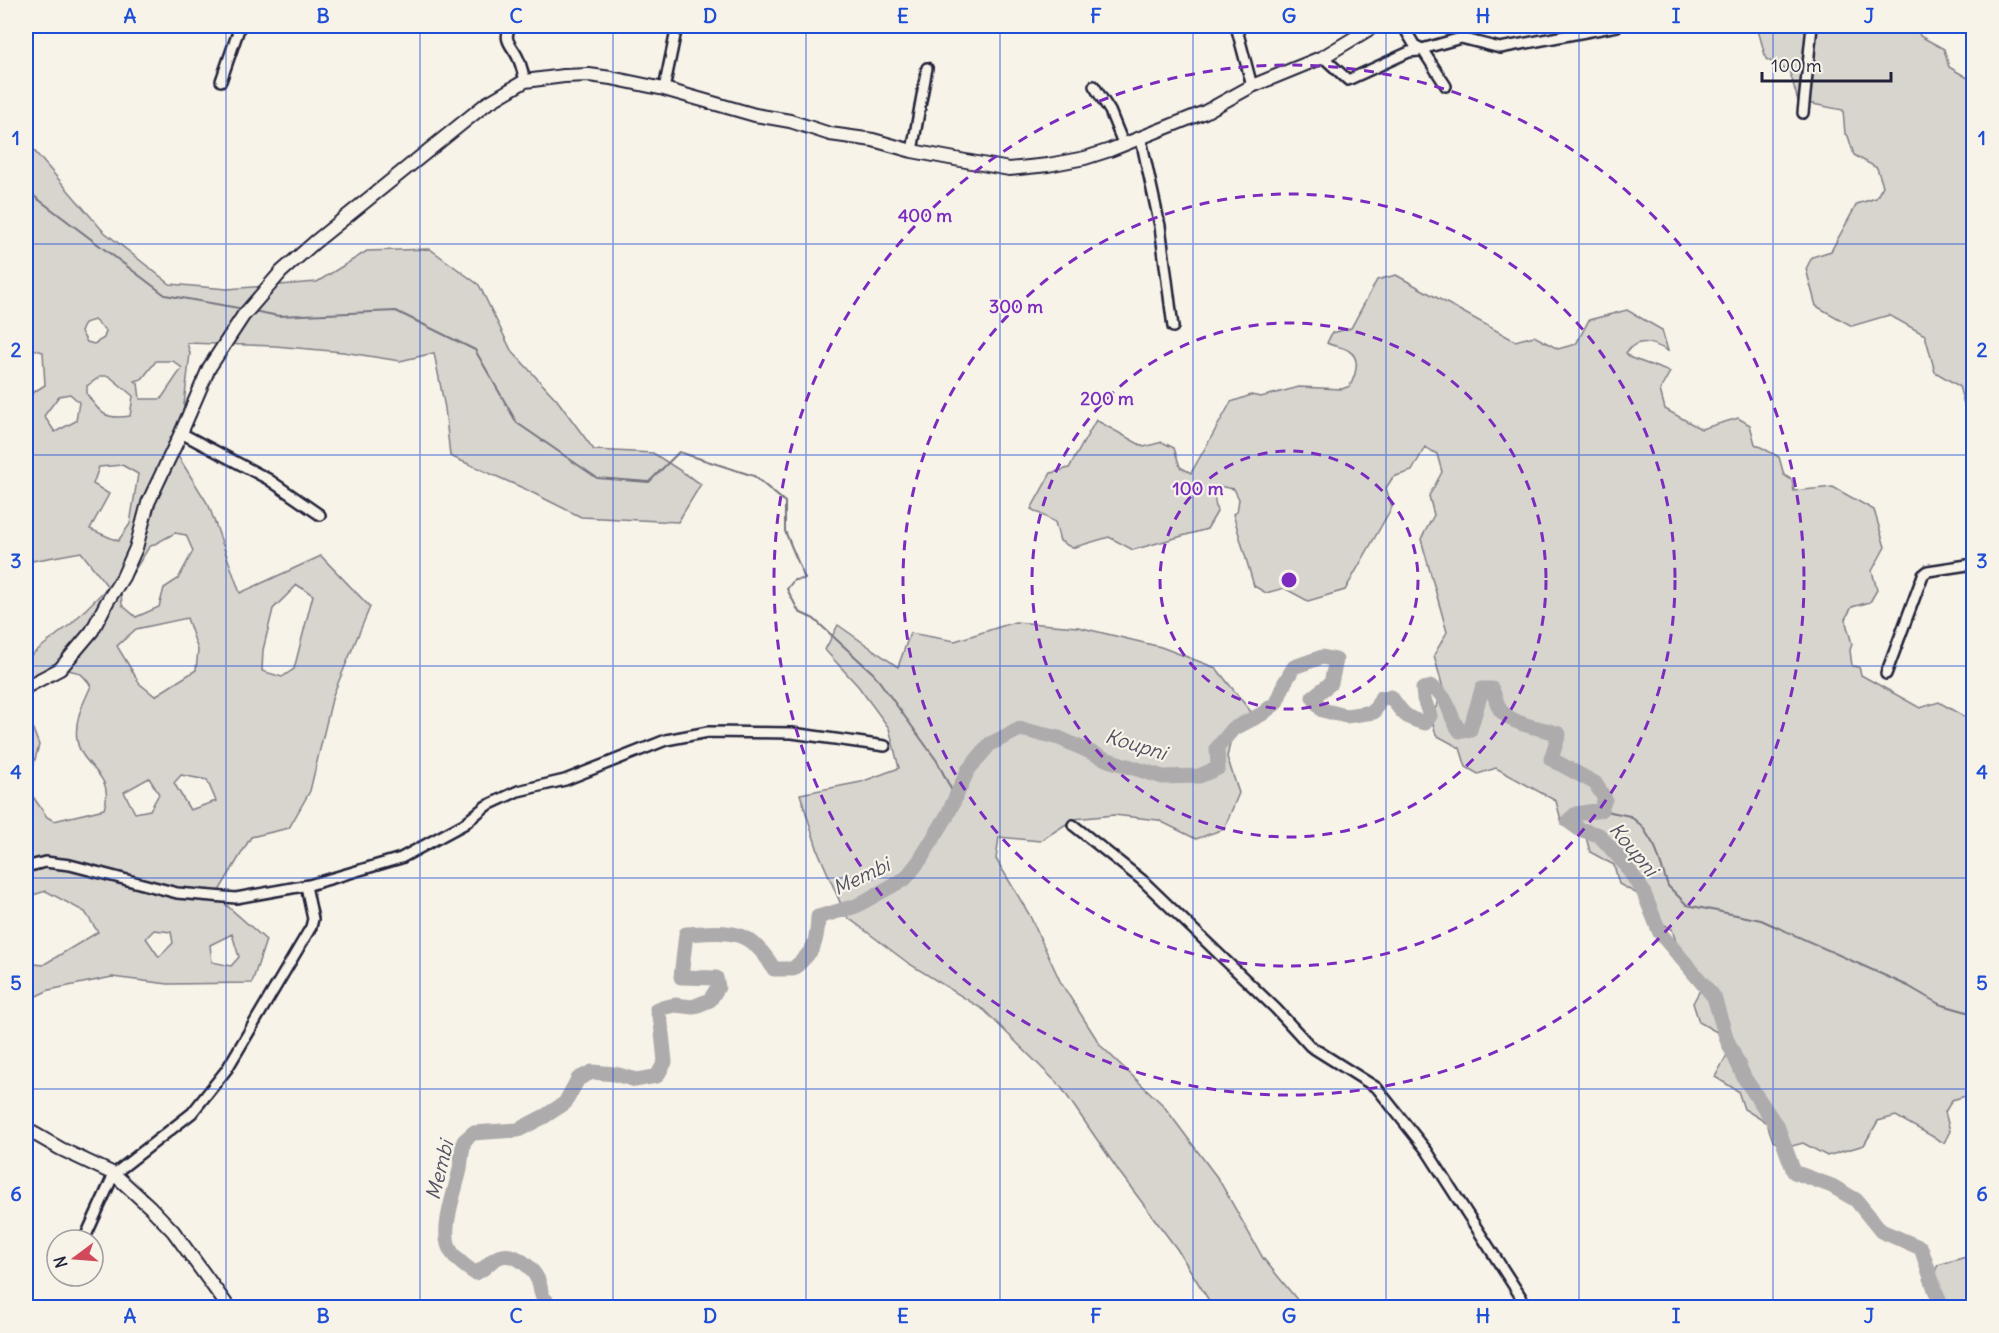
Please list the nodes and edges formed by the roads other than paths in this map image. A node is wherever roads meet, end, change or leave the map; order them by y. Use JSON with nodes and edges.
{"nodes":[{"id":1,"x":240,"y":26,"type":"edge"},
{"id":2,"x":512,"y":26,"type":"edge"},
{"id":3,"x":677,"y":26,"type":"edge"},
{"id":4,"x":1236,"y":26,"type":"edge"},
{"id":5,"x":1374,"y":26,"type":"edge"},
{"id":6,"x":1403,"y":26,"type":"edge"},
{"id":7,"x":1617,"y":26,"type":"edge"},
{"id":8,"x":1812,"y":26,"type":"edge"},
{"id":9,"x":1594,"y":28,"type":"edge"},
{"id":10,"x":1420,"y":50,"type":"junction"},
{"id":11,"x":1323,"y":57,"type":"junction"},
{"id":12,"x":927,"y":68,"type":"dead end"},
{"id":13,"x":221,"y":81,"type":"dead end"},
{"id":14,"x":525,"y":81,"type":"junction"},
{"id":15,"x":1095,"y":86,"type":"dead end"},
{"id":16,"x":1252,"y":86,"type":"junction"},
{"id":17,"x":1446,"y":86,"type":"dead end"},
{"id":18,"x":664,"y":89,"type":"junction"},
{"id":19,"x":1803,"y":113,"type":"dead end"},
{"id":20,"x":1137,"y":138,"type":"junction"},
{"id":21,"x":1123,"y":143,"type":"junction"},
{"id":22,"x":912,"y":152,"type":"junction"},
{"id":23,"x":1173,"y":327,"type":"dead end"},
{"id":24,"x":181,"y":433,"type":"junction"},
{"id":25,"x":320,"y":515,"type":"dead end"},
{"id":26,"x":1974,"y":564,"type":"edge"},
{"id":27,"x":1886,"y":674,"type":"dead end"},
{"id":28,"x":26,"y":687,"type":"edge"},
{"id":29,"x":885,"y":746,"type":"dead end"},
{"id":30,"x":1073,"y":825,"type":"dead end"},
{"id":31,"x":26,"y":867,"type":"edge"},
{"id":32,"x":306,"y":886,"type":"junction"},
{"id":33,"x":26,"y":1129,"type":"edge"},
{"id":34,"x":114,"y":1174,"type":"junction"},
{"id":35,"x":89,"y":1228,"type":"edge"},
{"id":36,"x":229,"y":1308,"type":"edge"},
{"id":37,"x":1528,"y":1308,"type":"edge"}],
"edges":[{"from":1,"to":13,"type":"street"},
{"from":2,"to":14,"type":"street"},
{"from":3,"to":18,"type":"street"},
{"from":4,"to":16,"type":"street"},
{"from":5,"to":11,"type":"street"},
{"from":6,"to":10,"type":"street"},
{"from":7,"to":9,"type":"street"},
{"from":8,"to":19,"type":"street"},
{"from":9,"to":10,"type":"street"},
{"from":10,"to":11,"type":"street"},
{"from":10,"to":17,"type":"street"},
{"from":11,"to":16,"type":"street"},
{"from":12,"to":22,"type":"street"},
{"from":14,"to":18,"type":"street"},
{"from":14,"to":24,"type":"street"},
{"from":15,"to":21,"type":"street"},
{"from":16,"to":20,"type":"street"},
{"from":18,"to":22,"type":"street"},
{"from":20,"to":21,"type":"street"},
{"from":20,"to":23,"type":"street"},
{"from":21,"to":22,"type":"street"},
{"from":24,"to":25,"type":"street"},
{"from":24,"to":28,"type":"street"},
{"from":26,"to":27,"type":"street"},
{"from":29,"to":32,"type":"street"},
{"from":30,"to":37,"type":"street"},
{"from":31,"to":32,"type":"street"},
{"from":32,"to":34,"type":"street"},
{"from":33,"to":34,"type":"street"},
{"from":34,"to":35,"type":"street"},
{"from":34,"to":36,"type":"street"}]}
